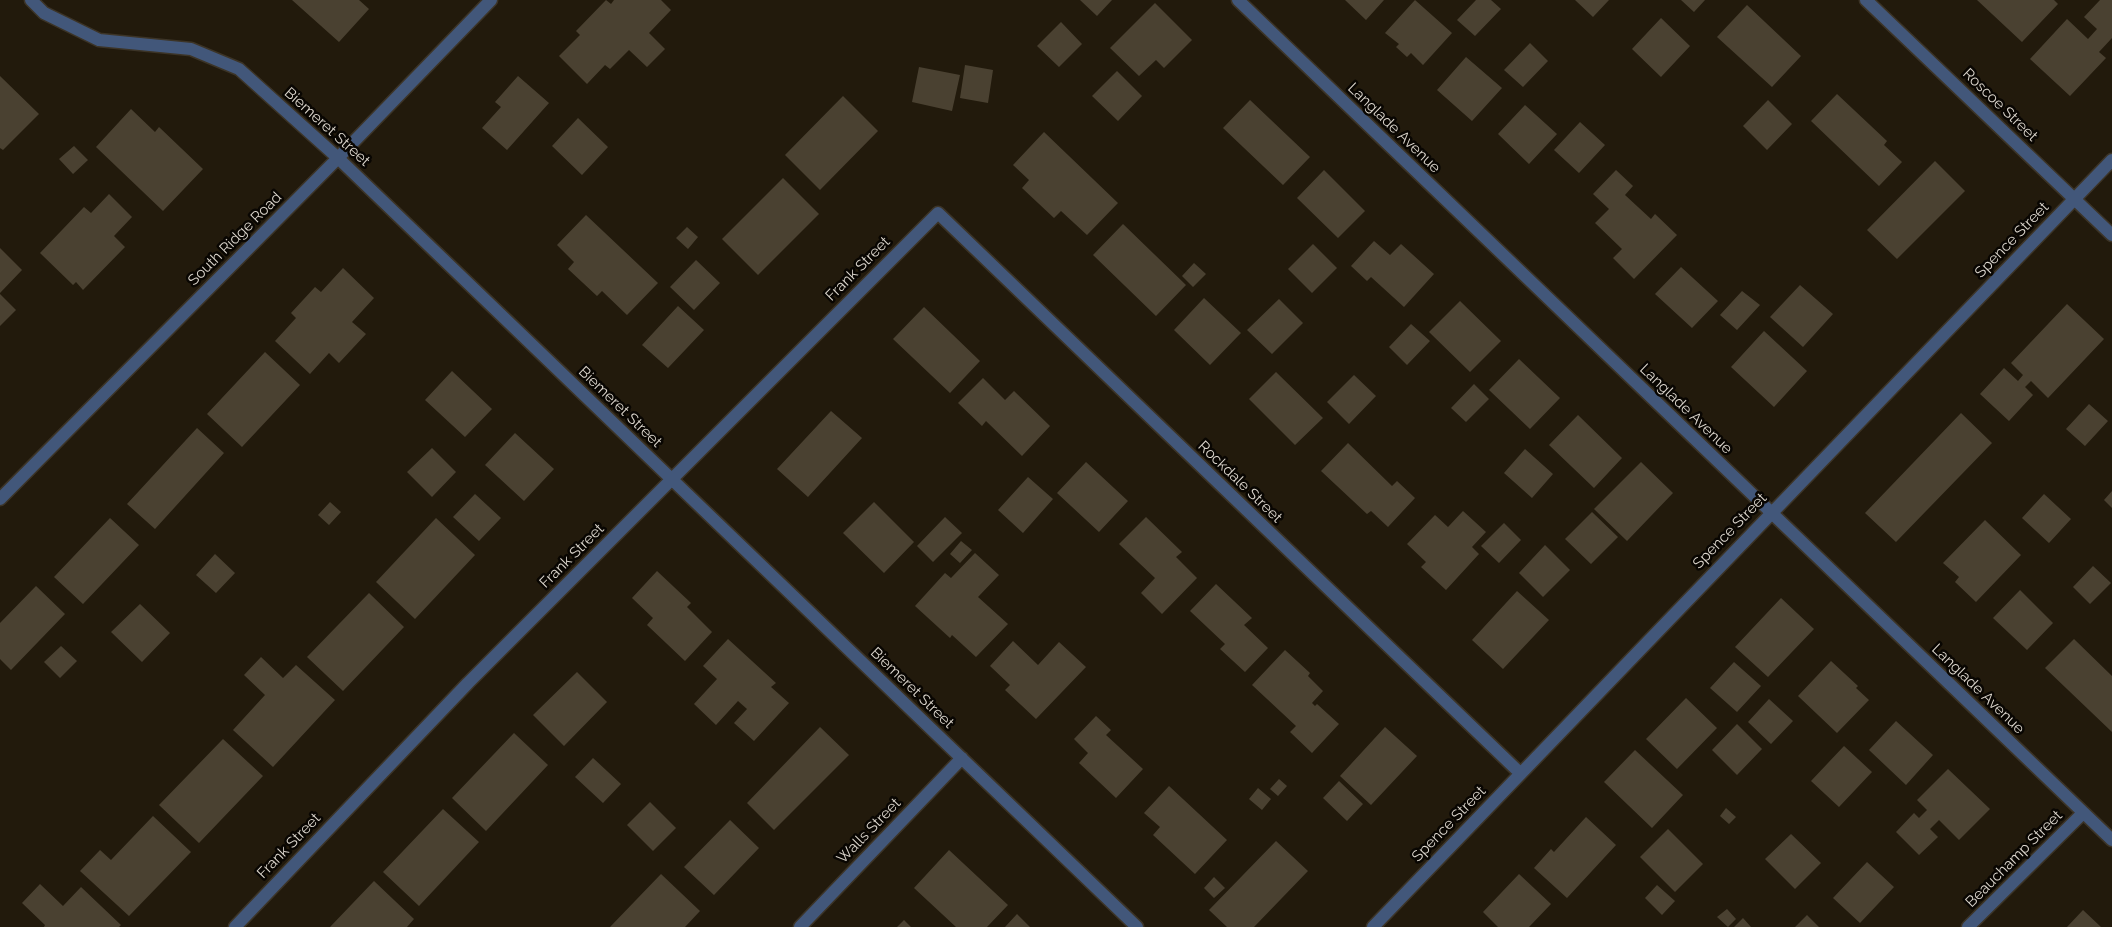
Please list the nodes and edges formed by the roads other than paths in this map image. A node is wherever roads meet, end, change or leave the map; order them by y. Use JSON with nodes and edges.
{"nodes":[{"id":1,"x":31,"y":0,"type":"edge"},
{"id":2,"x":491,"y":0,"type":"edge"},
{"id":3,"x":1238,"y":0,"type":"edge"},
{"id":4,"x":1866,"y":0,"type":"edge"},
{"id":5,"x":338,"y":158,"type":"junction"},
{"id":6,"x":2112,"y":160,"type":"edge"},
{"id":7,"x":2074,"y":199,"type":"junction"},
{"id":8,"x":938,"y":213,"type":"joint"},
{"id":9,"x":2112,"y":235,"type":"edge"},
{"id":10,"x":672,"y":479,"type":"junction"},
{"id":11,"x":0,"y":499,"type":"edge"},
{"id":12,"x":1771,"y":512,"type":"junction"},
{"id":13,"x":962,"y":758,"type":"junction"},
{"id":14,"x":1520,"y":773,"type":"junction"},
{"id":15,"x":2083,"y":813,"type":"junction"},
{"id":16,"x":2112,"y":840,"type":"edge"},
{"id":17,"x":235,"y":927,"type":"edge"},
{"id":18,"x":800,"y":927,"type":"edge"},
{"id":19,"x":1137,"y":927,"type":"edge"},
{"id":20,"x":1372,"y":927,"type":"edge"},
{"id":21,"x":1968,"y":927,"type":"edge"}],
"edges":[{"from":1,"to":5,"type":"street","name":"Biemeret Street"},
{"from":2,"to":5,"type":"street","name":"South Ridge Road"},
{"from":3,"to":12,"type":"street","name":"Langlade Avenue"},
{"from":4,"to":7,"type":"street","name":"Roscoe Street"},
{"from":5,"to":10,"type":"street","name":"Biemeret Street"},
{"from":5,"to":11,"type":"street","name":"South Ridge Road"},
{"from":6,"to":7,"type":"street","name":"Spence Street"},
{"from":7,"to":9,"type":"street","name":"Roscoe Street"},
{"from":7,"to":12,"type":"street","name":"Spence Street"},
{"from":8,"to":10,"type":"street","name":"Frank Street"},
{"from":8,"to":14,"type":"street","name":"Rockdale Street"},
{"from":10,"to":13,"type":"street","name":"Biemeret Street"},
{"from":10,"to":17,"type":"street","name":"Frank Street"},
{"from":12,"to":14,"type":"street","name":"Spence Street"},
{"from":12,"to":15,"type":"street","name":"Langlade Avenue"},
{"from":13,"to":18,"type":"street","name":"Walls Street"},
{"from":13,"to":19,"type":"street","name":"Biemeret Street"},
{"from":14,"to":20,"type":"street","name":"Spence Street"},
{"from":15,"to":16,"type":"street","name":"Langlade Avenue"},
{"from":15,"to":21,"type":"street","name":"Beauchamp Street"}]}
